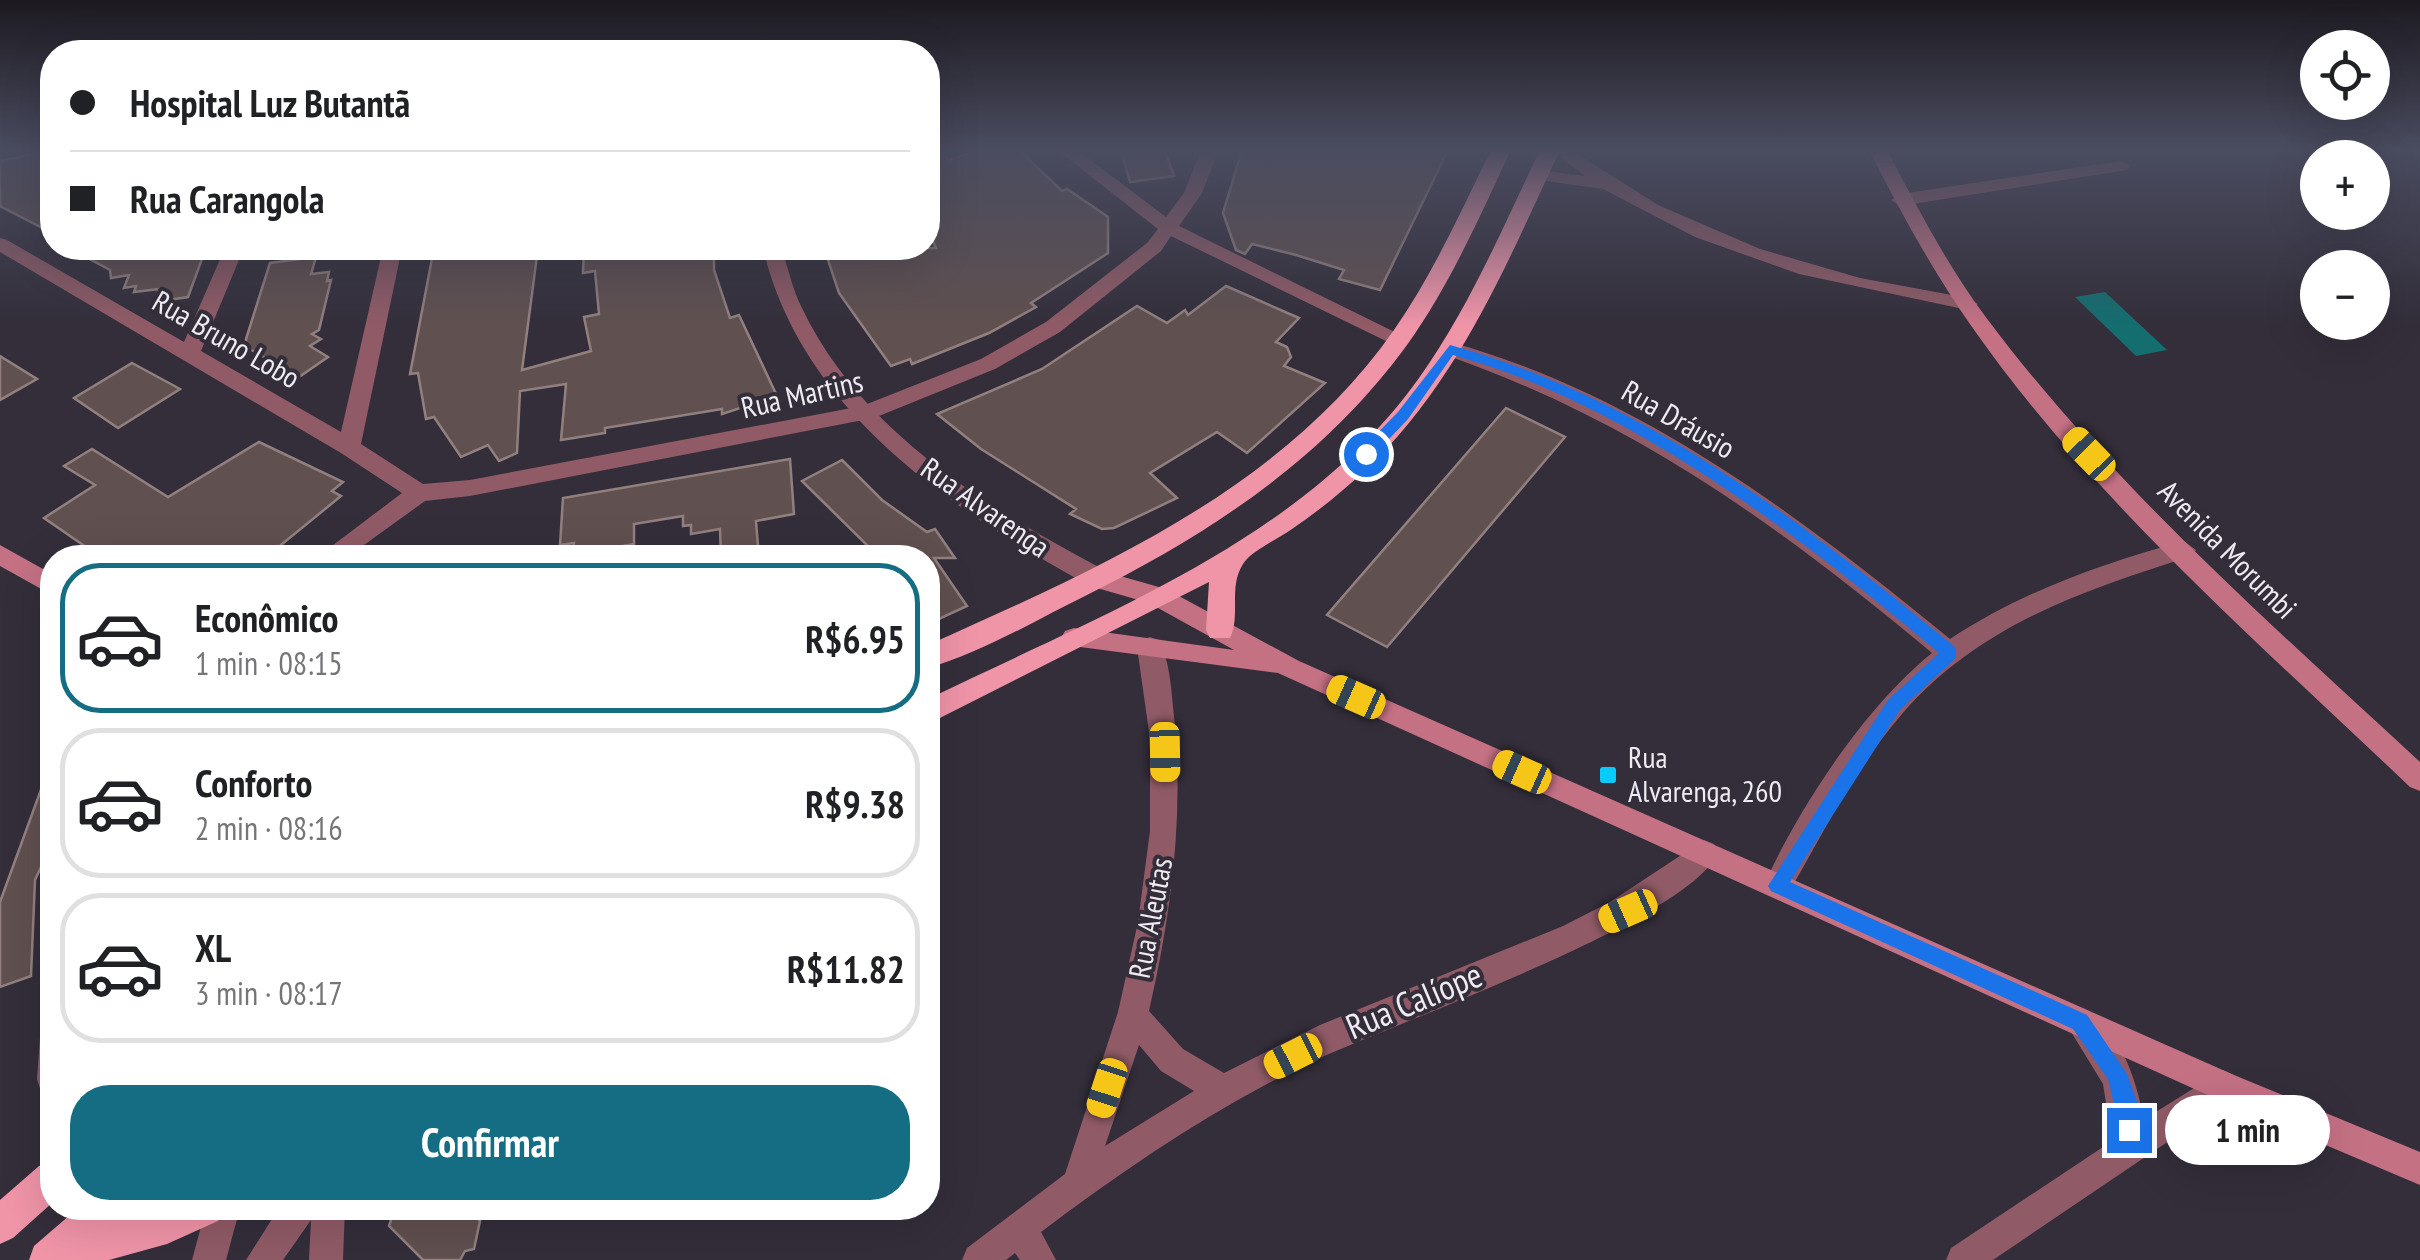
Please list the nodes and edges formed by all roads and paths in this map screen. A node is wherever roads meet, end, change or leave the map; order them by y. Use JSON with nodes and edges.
{"nodes":[{"id":1,"x":1144,"y":209,"type":"edge"},
{"id":2,"x":1182,"y":209,"type":"edge"},
{"id":3,"x":1469,"y":209,"type":"edge"},
{"id":4,"x":1521,"y":209,"type":"edge"},
{"id":5,"x":1658,"y":209,"type":"edge"},
{"id":6,"x":1906,"y":209,"type":"edge"},
{"id":7,"x":1169,"y":228,"type":"junction"},
{"id":8,"x":0,"y":244,"type":"edge"},
{"id":9,"x":230,"y":260,"type":"edge"},
{"id":10,"x":390,"y":260,"type":"edge"},
{"id":11,"x":776,"y":260,"type":"edge"},
{"id":12,"x":1968,"y":304,"type":"junction"},
{"id":13,"x":1399,"y":339,"type":"junction"},
{"id":14,"x":1450,"y":349,"type":"junction"},
{"id":15,"x":189,"y":354,"type":"junction"},
{"id":16,"x":866,"y":413,"type":"junction"},
{"id":17,"x":349,"y":446,"type":"junction"},
{"id":18,"x":419,"y":493,"type":"junction"},
{"id":19,"x":346,"y":545,"type":"edge"},
{"id":20,"x":2184,"y":550,"type":"junction"},
{"id":21,"x":0,"y":554,"type":"edge"},
{"id":22,"x":1232,"y":554,"type":"junction"},
{"id":23,"x":40,"y":579,"type":"edge"},
{"id":24,"x":1099,"y":579,"type":"junction"},
{"id":25,"x":1157,"y":596,"type":"junction"},
{"id":26,"x":1220,"y":630,"type":"junction"},
{"id":27,"x":1074,"y":638,"type":"junction"},
{"id":28,"x":1150,"y":647,"type":"junction"},
{"id":29,"x":940,"y":652,"type":"edge"},
{"id":30,"x":1950,"y":653,"type":"junction"},
{"id":31,"x":1290,"y":668,"type":"junction"},
{"id":32,"x":940,"y":706,"type":"edge"},
{"id":33,"x":2420,"y":779,"type":"edge"},
{"id":34,"x":1704,"y":853,"type":"junction"},
{"id":35,"x":1778,"y":886,"type":"junction"},
{"id":36,"x":1132,"y":1015,"type":"junction"},
{"id":37,"x":2080,"y":1022,"type":"junction"},
{"id":38,"x":2222,"y":1086,"type":"junction"},
{"id":39,"x":1224,"y":1091,"type":"junction"},
{"id":40,"x":2129,"y":1152,"type":"junction"},
{"id":41,"x":2420,"y":1169,"type":"edge"},
{"id":42,"x":1079,"y":1182,"type":"junction"},
{"id":43,"x":40,"y":1190,"type":"edge"},
{"id":44,"x":92,"y":1220,"type":"edge"},
{"id":45,"x":178,"y":1220,"type":"edge"},
{"id":46,"x":219,"y":1220,"type":"edge"},
{"id":47,"x":291,"y":1220,"type":"edge"},
{"id":48,"x":328,"y":1220,"type":"edge"},
{"id":49,"x":0,"y":1226,"type":"edge"},
{"id":50,"x":1019,"y":1227,"type":"junction"},
{"id":51,"x":46,"y":1259,"type":"edge"},
{"id":52,"x":209,"y":1260,"type":"edge"},
{"id":53,"x":263,"y":1260,"type":"edge"},
{"id":54,"x":326,"y":1260,"type":"edge"},
{"id":55,"x":979,"y":1260,"type":"edge"},
{"id":56,"x":1038,"y":1260,"type":"edge"},
{"id":57,"x":1963,"y":1260,"type":"edge"}],
"edges":[{"from":1,"to":7,"type":"street"},
{"from":2,"to":7,"type":"street","name":"Rua Martins"},
{"from":3,"to":13,"type":"highway"},
{"from":4,"to":14,"type":"highway"},
{"from":5,"to":12,"type":"street"},
{"from":6,"to":12,"type":"main road","name":"Avenida Morumbi"},
{"from":7,"to":13,"type":"street"},
{"from":7,"to":16,"type":"street","name":"Rua Martins"},
{"from":8,"to":15,"type":"street","name":"Rua Bruno Lobo"},
{"from":9,"to":15,"type":"street"},
{"from":10,"to":17,"type":"street"},
{"from":11,"to":16,"type":"street","name":"Rua Alvarenga"},
{"from":12,"to":20,"type":"main road","name":"Avenida Morumbi"},
{"from":13,"to":24,"type":"highway"},
{"from":14,"to":22,"type":"highway"},
{"from":14,"to":30,"type":"street","name":"Rua Dráusio"},
{"from":15,"to":17,"type":"street","name":"Rua Bruno Lobo"},
{"from":16,"to":18,"type":"street","name":"Rua Martins"},
{"from":16,"to":24,"type":"street","name":"Rua Alvarenga"},
{"from":17,"to":18,"type":"street","name":"Rua Bruno Lobo"},
{"from":18,"to":19,"type":"street","name":"Rua Martins"},
{"from":20,"to":30,"type":"street"},
{"from":20,"to":33,"type":"main road","name":"Avenida Morumbi"},
{"from":21,"to":23,"type":"main road"},
{"from":22,"to":25,"type":"highway"},
{"from":22,"to":26,"type":"highway"},
{"from":24,"to":25,"type":"main road","name":"Rua Alvarenga"},
{"from":24,"to":29,"type":"highway"},
{"from":25,"to":26,"type":"main road","name":"Rua Alvarenga"},
{"from":25,"to":27,"type":"highway"},
{"from":26,"to":31,"type":"main road","name":"Rua Alvarenga"},
{"from":27,"to":28,"type":"main road","name":"Rua Alvarenga"},
{"from":27,"to":32,"type":"highway"},
{"from":28,"to":31,"type":"main road","name":"Rua Alvarenga"},
{"from":28,"to":36,"type":"street","name":"Rua Aleutas"},
{"from":30,"to":35,"type":"street"},
{"from":31,"to":34,"type":"main road","name":"Rua Alvarenga"},
{"from":34,"to":35,"type":"main road","name":"Rua Alvarenga"},
{"from":34,"to":39,"type":"street","name":"Rua Calíope"},
{"from":35,"to":37,"type":"main road","name":"Rua Alvarenga"},
{"from":36,"to":39,"type":"street"},
{"from":36,"to":42,"type":"street","name":"Rua Aleutas"},
{"from":37,"to":38,"type":"main road","name":"Rua Alvarenga"},
{"from":37,"to":40,"type":"street"},
{"from":38,"to":40,"type":"street"},
{"from":38,"to":41,"type":"main road","name":"Rua Alvarenga"},
{"from":39,"to":42,"type":"street","name":"Rua Calíope"},
{"from":40,"to":57,"type":"street"},
{"from":42,"to":50,"type":"street","name":"Rua Calíope"},
{"from":43,"to":49,"type":"highway"},
{"from":44,"to":51,"type":"highway"},
{"from":45,"to":51,"type":"highway"},
{"from":46,"to":52,"type":"street"},
{"from":47,"to":53,"type":"street"},
{"from":48,"to":54,"type":"street"},
{"from":50,"to":55,"type":"street","name":"Rua Calíope"},
{"from":50,"to":56,"type":"street"}]}
